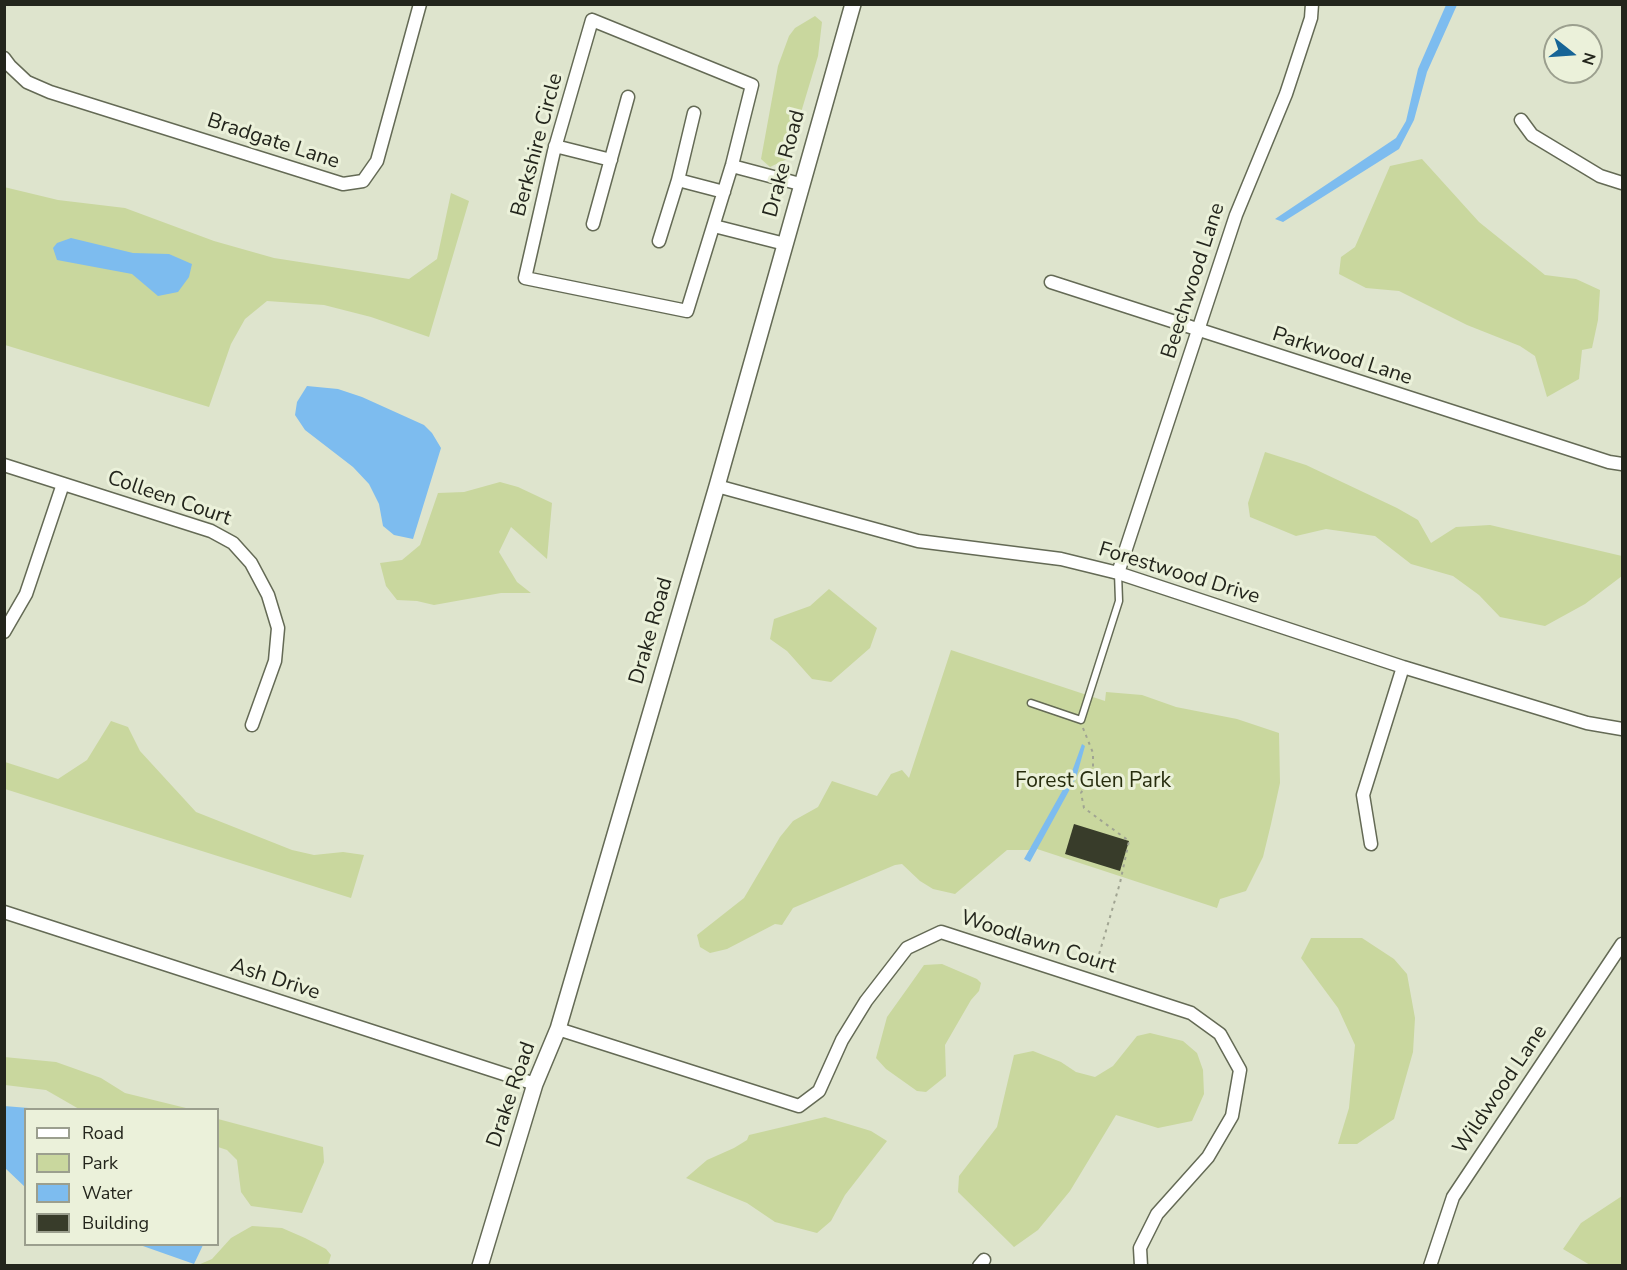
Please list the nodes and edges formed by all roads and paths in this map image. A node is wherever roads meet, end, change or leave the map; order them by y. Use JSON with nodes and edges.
{"nodes":[{"id":1,"x":420,"y":4,"type":"edge"},
{"id":2,"x":853,"y":4,"type":"edge"},
{"id":3,"x":1312,"y":4,"type":"edge"},
{"id":4,"x":4,"y":58,"type":"edge"},
{"id":5,"x":628,"y":97,"type":"dead end"},
{"id":6,"x":694,"y":113,"type":"dead end"},
{"id":7,"x":1521,"y":120,"type":"dead end"},
{"id":8,"x":555,"y":146,"type":"junction"},
{"id":9,"x":611,"y":160,"type":"junction"},
{"id":10,"x":732,"y":166,"type":"junction"},
{"id":11,"x":678,"y":180,"type":"junction"},
{"id":12,"x":1623,"y":183,"type":"edge"},
{"id":13,"x":800,"y":184,"type":"junction"},
{"id":14,"x":724,"y":192,"type":"junction"},
{"id":15,"x":592,"y":224,"type":"dead end"},
{"id":16,"x":714,"y":226,"type":"junction"},
{"id":17,"x":659,"y":242,"type":"dead end"},
{"id":18,"x":785,"y":244,"type":"junction"},
{"id":19,"x":1051,"y":282,"type":"dead end"},
{"id":20,"x":1198,"y":331,"type":"junction"},
{"id":21,"x":1623,"y":464,"type":"edge"},
{"id":22,"x":4,"y":465,"type":"edge"},
{"id":23,"x":63,"y":484,"type":"junction"},
{"id":24,"x":717,"y":486,"type":"junction"},
{"id":25,"x":1118,"y":573,"type":"junction"},
{"id":26,"x":4,"y":632,"type":"edge"},
{"id":27,"x":1403,"y":667,"type":"junction"},
{"id":28,"x":1031,"y":703,"type":"dead end"},
{"id":29,"x":1081,"y":720,"type":"junction"},
{"id":30,"x":252,"y":725,"type":"dead end"},
{"id":31,"x":1623,"y":729,"type":"edge"},
{"id":32,"x":1371,"y":844,"type":"dead end"},
{"id":33,"x":4,"y":912,"type":"edge"},
{"id":34,"x":1623,"y":944,"type":"edge"},
{"id":35,"x":1091,"y":980,"type":"junction"},
{"id":36,"x":558,"y":1029,"type":"junction"},
{"id":37,"x":535,"y":1084,"type":"junction"},
{"id":38,"x":480,"y":1266,"type":"edge"},
{"id":39,"x":1141,"y":1266,"type":"edge"},
{"id":40,"x":1430,"y":1266,"type":"edge"}],
"edges":[{"from":1,"to":4,"type":"street","name":"Bradgate Lane"},
{"from":2,"to":13,"type":"street","name":"Drake Road"},
{"from":3,"to":20,"type":"street","name":"Beechwood Lane"},
{"from":5,"to":9,"type":"street"},
{"from":6,"to":11,"type":"street"},
{"from":7,"to":12,"type":"street"},
{"from":8,"to":9,"type":"street"},
{"from":8,"to":10,"type":"street","name":"Berkshire Circle"},
{"from":8,"to":16,"type":"street","name":"Berkshire Circle"},
{"from":9,"to":15,"type":"street"},
{"from":10,"to":13,"type":"street"},
{"from":10,"to":14,"type":"street"},
{"from":11,"to":14,"type":"street"},
{"from":11,"to":17,"type":"street"},
{"from":13,"to":18,"type":"street","name":"Drake Road"},
{"from":14,"to":16,"type":"street"},
{"from":16,"to":18,"type":"street"},
{"from":18,"to":24,"type":"street","name":"Drake Road"},
{"from":19,"to":20,"type":"street","name":"Parkwood Lane"},
{"from":20,"to":21,"type":"street","name":"Parkwood Lane"},
{"from":20,"to":25,"type":"street","name":"Beechwood Lane"},
{"from":22,"to":23,"type":"street","name":"Colleen Court"},
{"from":23,"to":26,"type":"street"},
{"from":23,"to":30,"type":"street","name":"Colleen Court"},
{"from":24,"to":25,"type":"street","name":"Forestwood Drive"},
{"from":24,"to":36,"type":"street","name":"Drake Road"},
{"from":25,"to":27,"type":"street","name":"Forestwood Drive"},
{"from":25,"to":29,"type":"lane"},
{"from":27,"to":31,"type":"street","name":"Forestwood Drive"},
{"from":27,"to":32,"type":"street"},
{"from":28,"to":29,"type":"lane"},
{"from":29,"to":35,"type":"path"},
{"from":33,"to":37,"type":"street","name":"Ash Drive"},
{"from":34,"to":40,"type":"street","name":"Wildwood Lane"},
{"from":35,"to":36,"type":"street","name":"Woodlawn Court"},
{"from":35,"to":39,"type":"street","name":"Woodlawn Court"},
{"from":36,"to":37,"type":"street","name":"Drake Road"},
{"from":37,"to":38,"type":"street","name":"Drake Road"}]}
